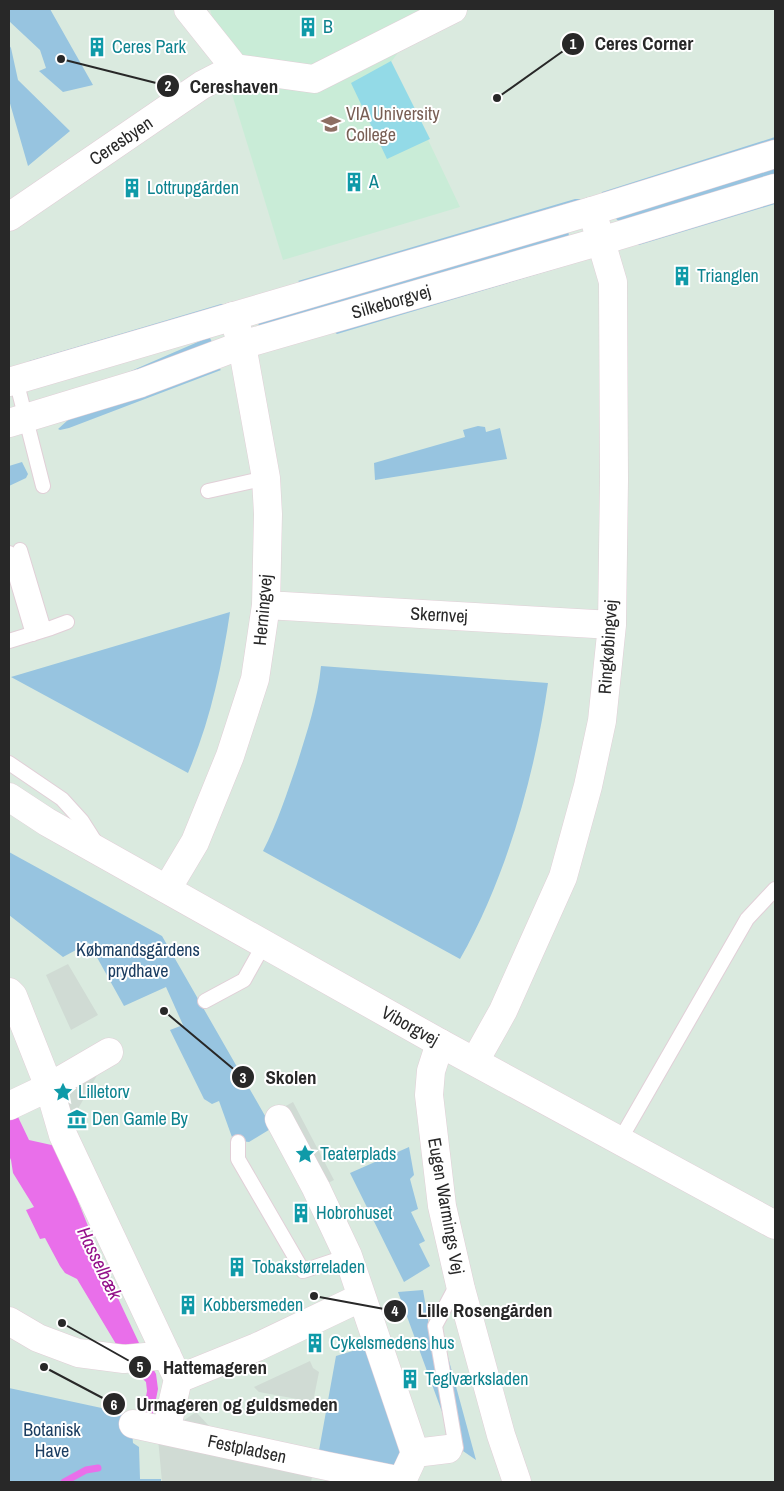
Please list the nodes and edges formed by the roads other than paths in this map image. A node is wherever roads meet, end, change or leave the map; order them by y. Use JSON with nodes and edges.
{"nodes":[{"id":1,"x":188,"y":9,"type":"edge"},
{"id":2,"x":453,"y":9,"type":"edge"},
{"id":3,"x":235,"y":68,"type":"junction"},
{"id":4,"x":775,"y":154,"type":"edge"},
{"id":5,"x":775,"y":188,"type":"edge"},
{"id":6,"x":592,"y":211,"type":"junction"},
{"id":7,"x":9,"y":217,"type":"edge"},
{"id":8,"x":601,"y":241,"type":"junction"},
{"id":9,"x":233,"y":316,"type":"junction"},
{"id":10,"x":242,"y":345,"type":"junction"},
{"id":11,"x":13,"y":381,"type":"edge"},
{"id":12,"x":17,"y":420,"type":"edge"},
{"id":13,"x":266,"y":478,"type":"junction"},
{"id":14,"x":43,"y":486,"type":"dead end"},
{"id":15,"x":208,"y":491,"type":"dead end"},
{"id":16,"x":14,"y":551,"type":"edge"},
{"id":17,"x":266,"y":605,"type":"junction"},
{"id":18,"x":67,"y":622,"type":"dead end"},
{"id":19,"x":612,"y":626,"type":"junction"},
{"id":20,"x":39,"y":632,"type":"junction"},
{"id":21,"x":9,"y":641,"type":"edge"},
{"id":22,"x":9,"y":763,"type":"edge"},
{"id":23,"x":9,"y":797,"type":"edge"},
{"id":24,"x":9,"y":803,"type":"edge"},
{"id":25,"x":47,"y":822,"type":"junction"},
{"id":26,"x":102,"y":852,"type":"junction"},
{"id":27,"x":775,"y":888,"type":"edge"},
{"id":28,"x":167,"y":889,"type":"junction"},
{"id":29,"x":264,"y":944,"type":"junction"},
{"id":30,"x":9,"y":992,"type":"edge"},
{"id":31,"x":205,"y":1001,"type":"dead end"},
{"id":32,"x":440,"y":1043,"type":"junction"},
{"id":33,"x":109,"y":1052,"type":"dead end"},
{"id":34,"x":475,"y":1061,"type":"junction"},
{"id":35,"x":50,"y":1087,"type":"junction"},
{"id":36,"x":11,"y":1105,"type":"edge"},
{"id":37,"x":279,"y":1119,"type":"dead end"},
{"id":38,"x":620,"y":1140,"type":"junction"},
{"id":39,"x":238,"y":1142,"type":"dead end"},
{"id":40,"x":775,"y":1225,"type":"edge"},
{"id":41,"x":348,"y":1256,"type":"junction"},
{"id":42,"x":461,"y":1289,"type":"junction"},
{"id":43,"x":362,"y":1297,"type":"junction"},
{"id":44,"x":9,"y":1321,"type":"edge"},
{"id":45,"x":155,"y":1363,"type":"junction"},
{"id":46,"x":133,"y":1424,"type":"dead end"},
{"id":47,"x":166,"y":1431,"type":"junction"},
{"id":48,"x":452,"y":1448,"type":"joint"},
{"id":49,"x":415,"y":1453,"type":"junction"},
{"id":50,"x":517,"y":1482,"type":"edge"}],
"edges":[{"from":1,"to":3,"type":"street"},
{"from":2,"to":3,"type":"street"},
{"from":3,"to":7,"type":"street","name":"Ceresbyen"},
{"from":4,"to":6,"type":"street","name":"Silkeborgvej"},
{"from":5,"to":8,"type":"street","name":"Silkeborgvej"},
{"from":6,"to":8,"type":"street","name":"Ringkøbingvej"},
{"from":6,"to":9,"type":"street","name":"Silkeborgvej"},
{"from":8,"to":10,"type":"street","name":"Silkeborgvej"},
{"from":8,"to":19,"type":"street","name":"Ringkøbingvej"},
{"from":9,"to":10,"type":"street","name":"Herningvej"},
{"from":9,"to":11,"type":"street","name":"Silkeborgvej"},
{"from":10,"to":12,"type":"street","name":"Silkeborgvej"},
{"from":10,"to":13,"type":"street","name":"Herningvej"},
{"from":11,"to":12,"type":"lane"},
{"from":12,"to":14,"type":"lane"},
{"from":13,"to":15,"type":"lane"},
{"from":13,"to":17,"type":"street","name":"Herningvej"},
{"from":16,"to":20,"type":"lane"},
{"from":17,"to":19,"type":"street","name":"Skernvej"},
{"from":17,"to":28,"type":"street","name":"Herningvej"},
{"from":18,"to":20,"type":"lane"},
{"from":19,"to":34,"type":"street","name":"Ringkøbingvej"},
{"from":20,"to":21,"type":"lane"},
{"from":22,"to":26,"type":"lane"},
{"from":23,"to":25,"type":"street","name":"Viborgvej"},
{"from":24,"to":25,"type":"street","name":"Viborgvej"},
{"from":25,"to":26,"type":"street","name":"Viborgvej"},
{"from":26,"to":28,"type":"street","name":"Viborgvej"},
{"from":27,"to":38,"type":"lane"},
{"from":28,"to":29,"type":"street","name":"Viborgvej"},
{"from":29,"to":31,"type":"lane"},
{"from":29,"to":32,"type":"street","name":"Viborgvej"},
{"from":30,"to":35,"type":"street"},
{"from":32,"to":34,"type":"street","name":"Viborgvej"},
{"from":32,"to":42,"type":"street","name":"Eugen Warmings Vej"},
{"from":33,"to":35,"type":"street"},
{"from":34,"to":38,"type":"street","name":"Viborgvej"},
{"from":35,"to":36,"type":"street"},
{"from":35,"to":45,"type":"street"},
{"from":37,"to":41,"type":"street"},
{"from":38,"to":40,"type":"street","name":"Viborgvej"},
{"from":39,"to":41,"type":"lane"},
{"from":41,"to":43,"type":"street"},
{"from":42,"to":48,"type":"lane"},
{"from":42,"to":50,"type":"street","name":"Eugen Warmings Vej"},
{"from":43,"to":45,"type":"street"},
{"from":43,"to":49,"type":"street"},
{"from":44,"to":45,"type":"street"},
{"from":45,"to":47,"type":"street"},
{"from":46,"to":47,"type":"street","name":"Festpladsen"},
{"from":47,"to":49,"type":"street","name":"Festpladsen"},
{"from":48,"to":49,"type":"street"}]}
